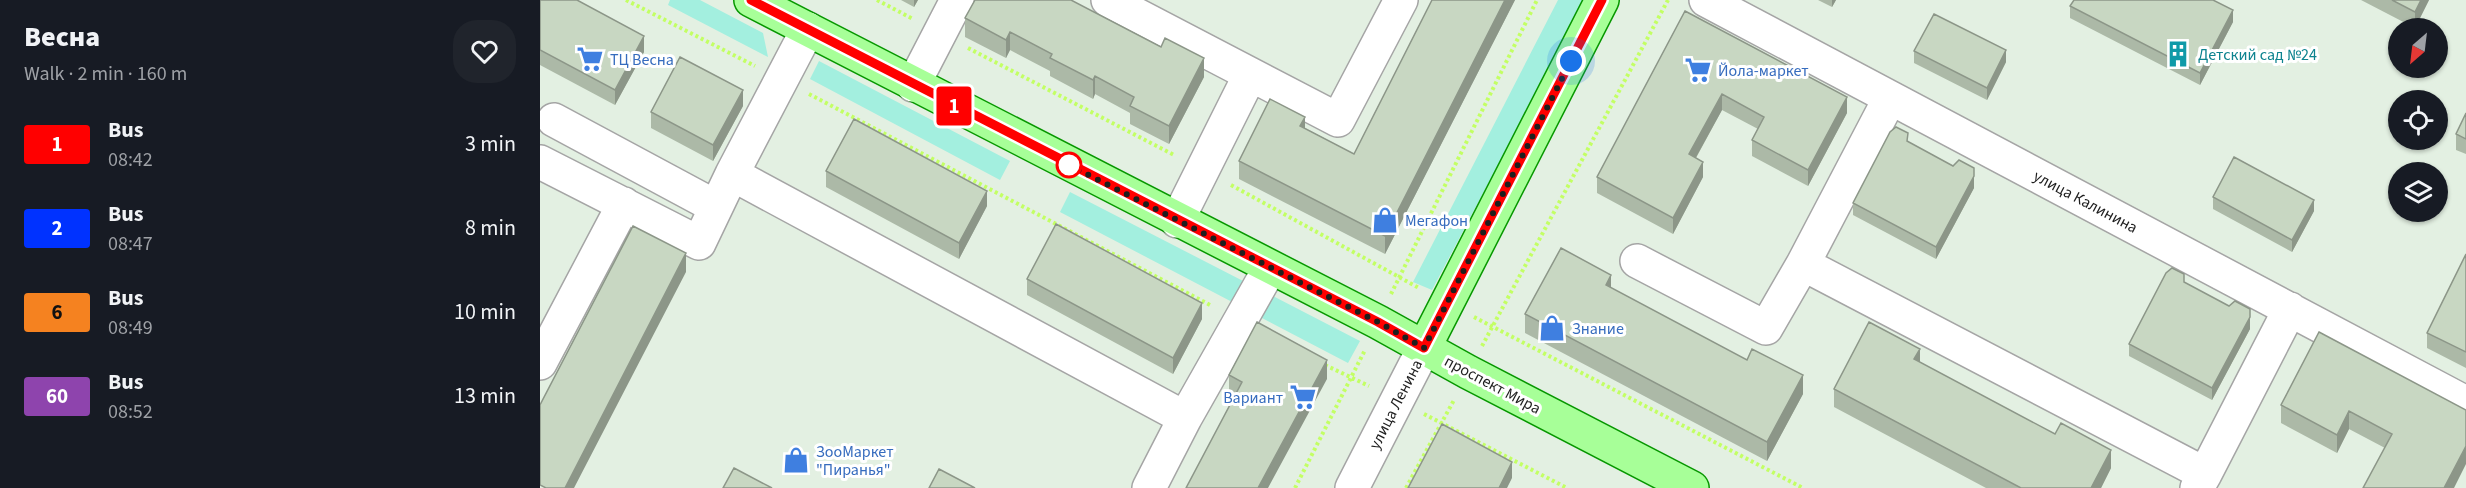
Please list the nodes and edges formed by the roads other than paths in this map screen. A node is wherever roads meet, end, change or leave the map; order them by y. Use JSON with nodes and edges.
{"nodes":[{"id":1,"x":751,"y":0,"type":"edge"},
{"id":2,"x":957,"y":0,"type":"edge"},
{"id":3,"x":1108,"y":0,"type":"edge"},
{"id":4,"x":1401,"y":0,"type":"edge"},
{"id":5,"x":1602,"y":0,"type":"edge"},
{"id":6,"x":1706,"y":0,"type":"edge"},
{"id":7,"x":808,"y":30,"type":"junction"},
{"id":8,"x":1250,"y":75,"type":"junction"},
{"id":9,"x":913,"y":85,"type":"junction"},
{"id":10,"x":1890,"y":98,"type":"junction"},
{"id":11,"x":554,"y":120,"type":"dead end"},
{"id":12,"x":540,"y":162,"type":"edge"},
{"id":13,"x":732,"y":174,"type":"junction"},
{"id":14,"x":624,"y":204,"type":"junction"},
{"id":15,"x":716,"y":207,"type":"junction"},
{"id":16,"x":1177,"y":220,"type":"junction"},
{"id":17,"x":1636,"y":261,"type":"dead end"},
{"id":18,"x":1803,"y":264,"type":"junction"},
{"id":19,"x":1270,"y":268,"type":"junction"},
{"id":20,"x":2290,"y":309,"type":"junction"},
{"id":21,"x":1424,"y":348,"type":"junction"},
{"id":22,"x":540,"y":363,"type":"edge"},
{"id":23,"x":2466,"y":403,"type":"edge"},
{"id":24,"x":1185,"y":418,"type":"junction"},
{"id":25,"x":2201,"y":481,"type":"edge"},
{"id":26,"x":1149,"y":488,"type":"edge"},
{"id":27,"x":1352,"y":488,"type":"edge"},
{"id":28,"x":1692,"y":488,"type":"edge"}],
"edges":[{"from":1,"to":7,"type":"main road","name":"проспект Мира"},
{"from":2,"to":9,"type":"street"},
{"from":3,"to":8,"type":"street"},
{"from":4,"to":8,"type":"street"},
{"from":5,"to":21,"type":"main road","name":"улица Ленина"},
{"from":6,"to":10,"type":"street","name":"улица Калинина"},
{"from":7,"to":9,"type":"main road","name":"проспект Мира"},
{"from":7,"to":13,"type":"street"},
{"from":8,"to":16,"type":"street"},
{"from":9,"to":16,"type":"main road","name":"проспект Мира"},
{"from":10,"to":18,"type":"street"},
{"from":10,"to":20,"type":"street","name":"улица Калинина"},
{"from":11,"to":15,"type":"street"},
{"from":12,"to":14,"type":"street"},
{"from":13,"to":15,"type":"street"},
{"from":13,"to":24,"type":"street"},
{"from":14,"to":15,"type":"street"},
{"from":14,"to":22,"type":"street"},
{"from":16,"to":19,"type":"main road","name":"проспект Мира"},
{"from":17,"to":18,"type":"street"},
{"from":18,"to":25,"type":"street"},
{"from":19,"to":21,"type":"main road","name":"проспект Мира"},
{"from":19,"to":24,"type":"street"},
{"from":20,"to":23,"type":"street","name":"улица Калинина"},
{"from":20,"to":25,"type":"street"},
{"from":21,"to":27,"type":"street","name":"улица Ленина"},
{"from":21,"to":28,"type":"main road","name":"проспект Мира"},
{"from":24,"to":26,"type":"street"}]}
